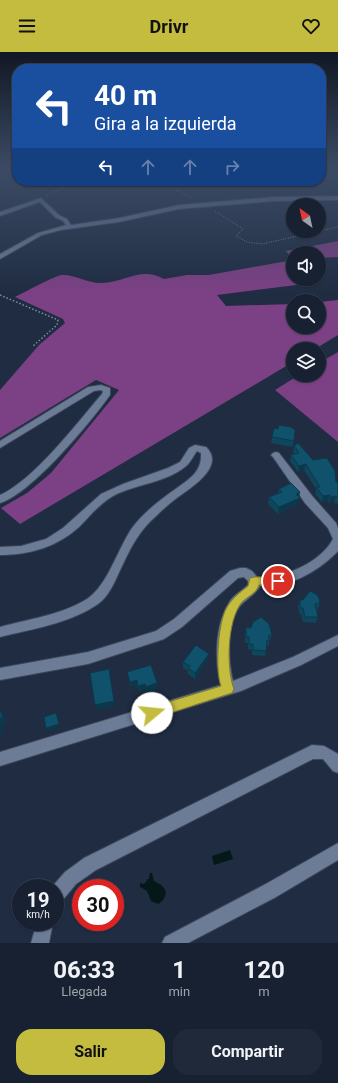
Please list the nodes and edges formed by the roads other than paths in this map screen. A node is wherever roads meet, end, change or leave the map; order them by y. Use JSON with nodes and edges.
{"nodes":[{"id":1,"x":10,"y":211,"type":"edge"},
{"id":2,"x":52,"y":211,"type":"edge"},
{"id":3,"x":160,"y":211,"type":"edge"},
{"id":4,"x":0,"y":214,"type":"edge"},
{"id":5,"x":69,"y":226,"type":"junction"},
{"id":6,"x":0,"y":257,"type":"edge"},
{"id":7,"x":0,"y":445,"type":"edge"},
{"id":8,"x":276,"y":455,"type":"dead end"},
{"id":9,"x":0,"y":499,"type":"edge"},
{"id":10,"x":338,"y":539,"type":"edge"},
{"id":11,"x":0,"y":551,"type":"edge"},
{"id":12,"x":254,"y":581,"type":"junction"},
{"id":13,"x":0,"y":632,"type":"edge"},
{"id":14,"x":338,"y":640,"type":"edge"},
{"id":15,"x":0,"y":674,"type":"edge"},
{"id":16,"x":228,"y":689,"type":"junction"},
{"id":17,"x":0,"y":759,"type":"edge"},
{"id":18,"x":338,"y":766,"type":"edge"},
{"id":19,"x":338,"y":851,"type":"edge"},
{"id":20,"x":64,"y":885,"type":"edge"},
{"id":21,"x":43,"y":931,"type":"edge"},
{"id":22,"x":40,"y":943,"type":"edge"},
{"id":23,"x":171,"y":943,"type":"edge"}],
"edges":[{"from":1,"to":4,"type":"street"},
{"from":2,"to":5,"type":"street"},
{"from":3,"to":5,"type":"street"},
{"from":5,"to":6,"type":"street"},
{"from":7,"to":9,"type":"street"},
{"from":8,"to":10,"type":"street"},
{"from":10,"to":12,"type":"street"},
{"from":11,"to":13,"type":"street"},
{"from":12,"to":15,"type":"street"},
{"from":12,"to":16,"type":"street"},
{"from":14,"to":16,"type":"street"},
{"from":16,"to":17,"type":"street"},
{"from":18,"to":20,"type":"street"},
{"from":19,"to":23,"type":"street"},
{"from":21,"to":22,"type":"street"}]}
